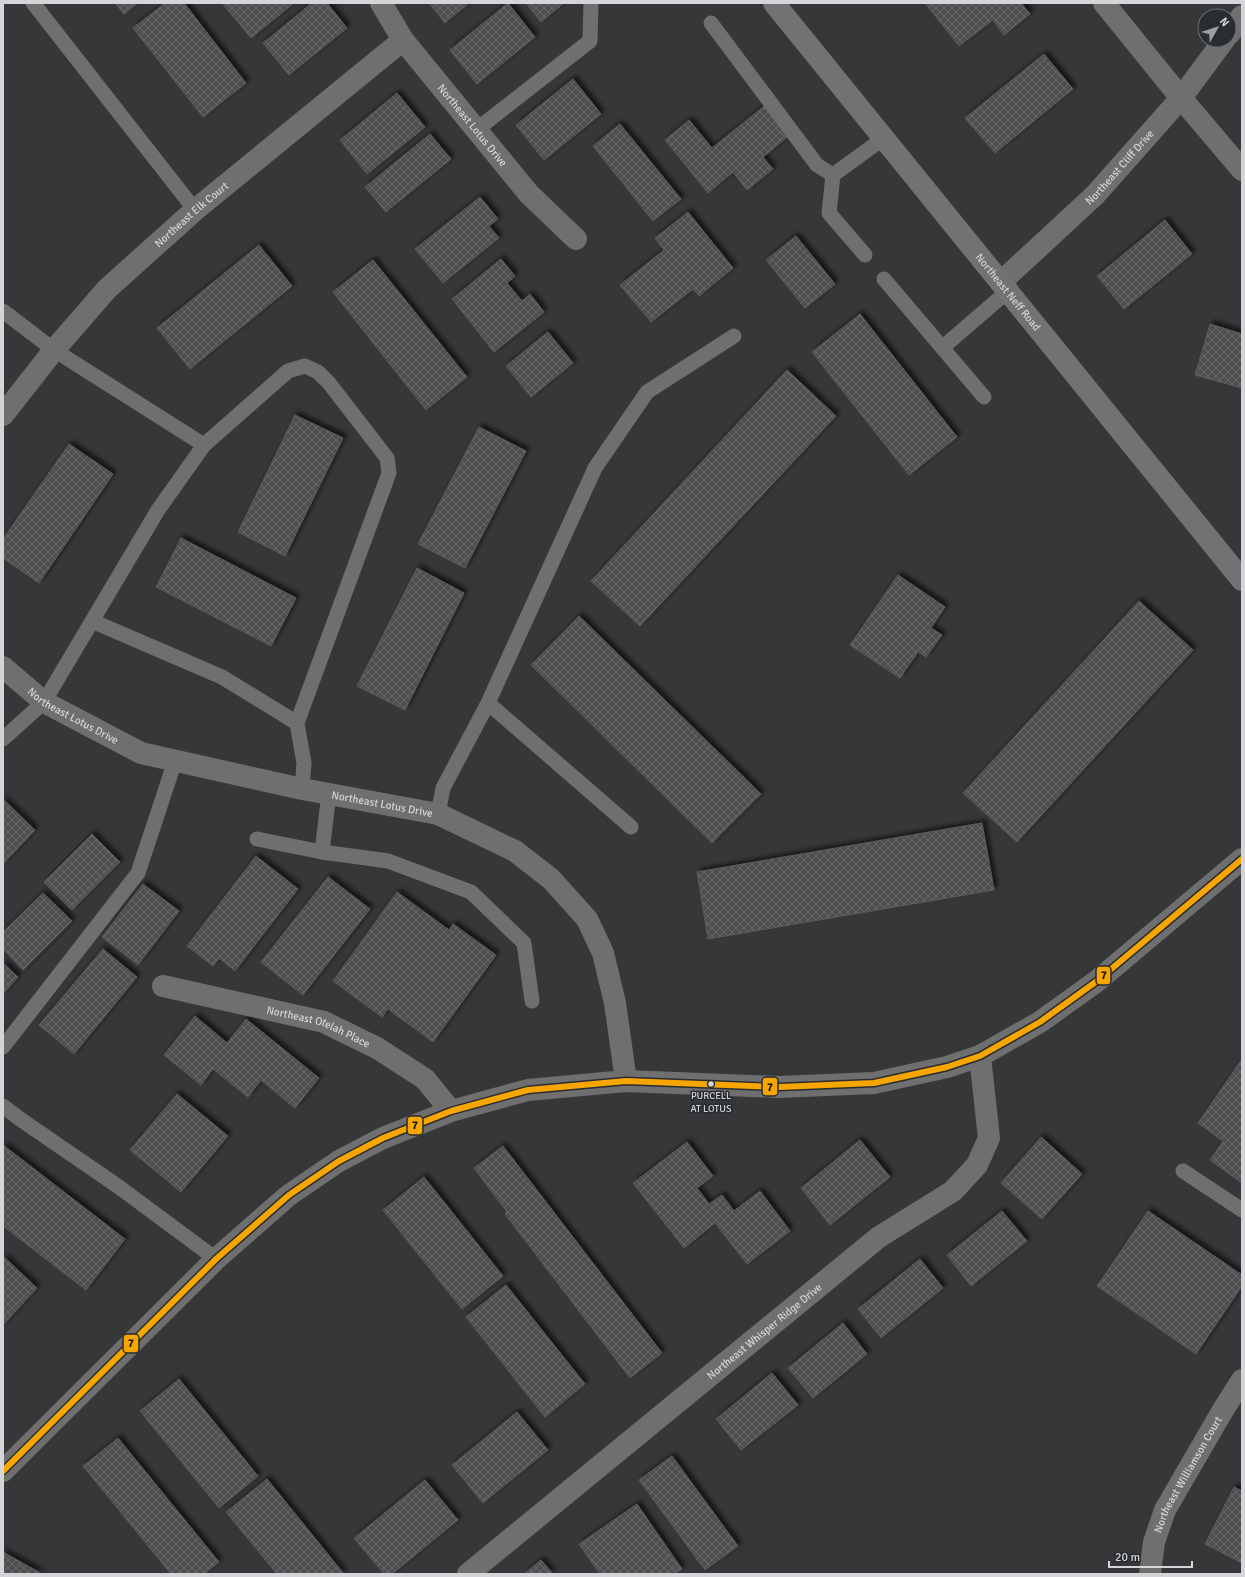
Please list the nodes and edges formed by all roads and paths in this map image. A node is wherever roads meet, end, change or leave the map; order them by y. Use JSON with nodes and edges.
{"nodes":[{"id":1,"x":33,"y":3,"type":"edge"},
{"id":2,"x":381,"y":3,"type":"edge"},
{"id":3,"x":591,"y":3,"type":"edge"},
{"id":4,"x":774,"y":3,"type":"edge"},
{"id":5,"x":1104,"y":3,"type":"edge"},
{"id":6,"x":711,"y":23,"type":"dead end"},
{"id":7,"x":403,"y":40,"type":"junction"},
{"id":8,"x":1218,"y":48,"type":"edge"},
{"id":9,"x":1181,"y":98,"type":"junction"},
{"id":10,"x":476,"y":130,"type":"junction"},
{"id":11,"x":884,"y":138,"type":"junction"},
{"id":12,"x":1242,"y":170,"type":"edge"},
{"id":13,"x":833,"y":175,"type":"junction"},
{"id":14,"x":196,"y":210,"type":"junction"},
{"id":15,"x":576,"y":239,"type":"dead end"},
{"id":16,"x":865,"y":255,"type":"dead end"},
{"id":17,"x":884,"y":279,"type":"dead end"},
{"id":18,"x":1005,"y":286,"type":"junction"},
{"id":19,"x":3,"y":311,"type":"edge"},
{"id":20,"x":734,"y":336,"type":"dead end"},
{"id":21,"x":942,"y":347,"type":"junction"},
{"id":22,"x":54,"y":350,"type":"junction"},
{"id":23,"x":984,"y":397,"type":"dead end"},
{"id":24,"x":3,"y":415,"type":"edge"},
{"id":25,"x":204,"y":445,"type":"junction"},
{"id":26,"x":1242,"y":580,"type":"edge"},
{"id":27,"x":92,"y":620,"type":"junction"},
{"id":28,"x":3,"y":667,"type":"edge"},
{"id":29,"x":44,"y":702,"type":"junction"},
{"id":30,"x":488,"y":703,"type":"junction"},
{"id":31,"x":297,"y":723,"type":"junction"},
{"id":32,"x":3,"y":739,"type":"edge"},
{"id":33,"x":175,"y":761,"type":"junction"},
{"id":34,"x":302,"y":789,"type":"junction"},
{"id":35,"x":329,"y":793,"type":"junction"},
{"id":36,"x":438,"y":814,"type":"junction"},
{"id":37,"x":631,"y":827,"type":"dead end"},
{"id":38,"x":257,"y":839,"type":"dead end"},
{"id":39,"x":322,"y":852,"type":"junction"},
{"id":40,"x":1242,"y":859,"type":"edge"},
{"id":41,"x":163,"y":986,"type":"dead end"},
{"id":42,"x":532,"y":1001,"type":"dead end"},
{"id":43,"x":3,"y":1047,"type":"edge"},
{"id":44,"x":980,"y":1056,"type":"junction"},
{"id":45,"x":626,"y":1081,"type":"junction"},
{"id":46,"x":3,"y":1106,"type":"edge"},
{"id":47,"x":451,"y":1111,"type":"junction"},
{"id":48,"x":1183,"y":1171,"type":"dead end"},
{"id":49,"x":1242,"y":1210,"type":"edge"},
{"id":50,"x":216,"y":1259,"type":"junction"},
{"id":51,"x":1242,"y":1380,"type":"edge"},
{"id":52,"x":3,"y":1471,"type":"edge"},
{"id":53,"x":468,"y":1574,"type":"edge"},
{"id":54,"x":1150,"y":1574,"type":"edge"}],
"edges":[{"from":1,"to":14,"type":"lane"},
{"from":2,"to":7,"type":"street","name":"Northeast Lotus Drive"},
{"from":3,"to":10,"type":"lane"},
{"from":4,"to":11,"type":"main road","name":"Northeast Neff Road"},
{"from":5,"to":9,"type":"street"},
{"from":6,"to":13,"type":"lane"},
{"from":7,"to":10,"type":"street","name":"Northeast Lotus Drive"},
{"from":7,"to":14,"type":"street","name":"Northeast Elk Court"},
{"from":8,"to":9,"type":"street","name":"Northeast Cliff Drive"},
{"from":9,"to":12,"type":"street"},
{"from":9,"to":18,"type":"street","name":"Northeast Cliff Drive"},
{"from":10,"to":15,"type":"street","name":"Northeast Lotus Drive"},
{"from":11,"to":13,"type":"lane"},
{"from":11,"to":18,"type":"main road","name":"Northeast Neff Road"},
{"from":13,"to":16,"type":"lane"},
{"from":14,"to":22,"type":"street","name":"Northeast Elk Court"},
{"from":17,"to":21,"type":"lane"},
{"from":18,"to":21,"type":"lane"},
{"from":18,"to":26,"type":"main road","name":"Northeast Neff Road"},
{"from":19,"to":22,"type":"lane"},
{"from":20,"to":30,"type":"lane"},
{"from":21,"to":23,"type":"lane"},
{"from":22,"to":24,"type":"street","name":"Northeast Elk Court"},
{"from":22,"to":25,"type":"lane"},
{"from":25,"to":27,"type":"lane"},
{"from":25,"to":31,"type":"lane"},
{"from":27,"to":29,"type":"lane"},
{"from":27,"to":31,"type":"lane"},
{"from":28,"to":29,"type":"street","name":"Northeast Lotus Drive"},
{"from":29,"to":32,"type":"lane"},
{"from":29,"to":33,"type":"street","name":"Northeast Lotus Drive"},
{"from":30,"to":36,"type":"lane"},
{"from":30,"to":37,"type":"lane"},
{"from":31,"to":34,"type":"lane"},
{"from":33,"to":34,"type":"street","name":"Northeast Lotus Drive"},
{"from":33,"to":43,"type":"lane"},
{"from":34,"to":35,"type":"street","name":"Northeast Lotus Drive"},
{"from":35,"to":36,"type":"street","name":"Northeast Lotus Drive"},
{"from":35,"to":39,"type":"lane"},
{"from":36,"to":45,"type":"street","name":"Northeast Lotus Drive"},
{"from":38,"to":39,"type":"lane"},
{"from":39,"to":42,"type":"lane"},
{"from":40,"to":44,"type":"street"},
{"from":41,"to":47,"type":"street","name":"Northeast Otelah Place"},
{"from":44,"to":45,"type":"street"},
{"from":44,"to":53,"type":"street","name":"Northeast Whisper Ridge Drive"},
{"from":45,"to":47,"type":"street"},
{"from":46,"to":50,"type":"lane"},
{"from":47,"to":50,"type":"street"},
{"from":48,"to":49,"type":"lane"},
{"from":50,"to":52,"type":"street"},
{"from":51,"to":54,"type":"street","name":"Northeast Williamson Court"}]}
